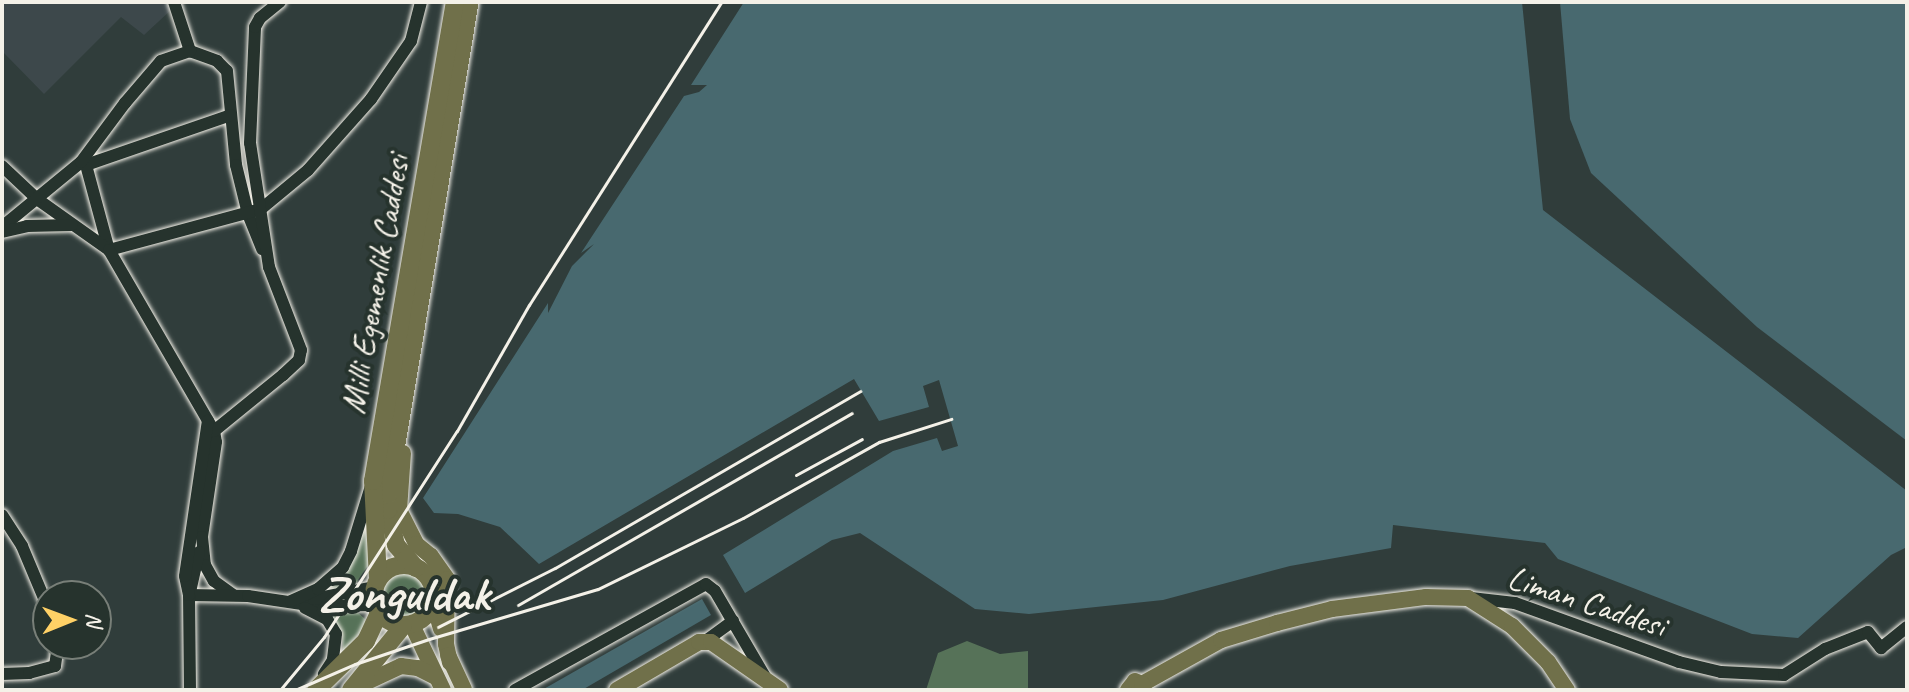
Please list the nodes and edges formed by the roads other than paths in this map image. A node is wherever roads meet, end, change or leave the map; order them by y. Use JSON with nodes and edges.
{"nodes":[{"id":1,"x":174,"y":2,"type":"edge"},
{"id":2,"x":280,"y":2,"type":"edge"},
{"id":3,"x":421,"y":2,"type":"edge"},
{"id":4,"x":455,"y":2,"type":"edge"},
{"id":5,"x":470,"y":2,"type":"edge"},
{"id":6,"x":190,"y":51,"type":"junction"},
{"id":7,"x":231,"y":115,"type":"junction"},
{"id":8,"x":84,"y":164,"type":"junction"},
{"id":9,"x":2,"y":166,"type":"edge"},
{"id":10,"x":37,"y":199,"type":"junction"},
{"id":11,"x":261,"y":209,"type":"junction"},
{"id":12,"x":248,"y":214,"type":"junction"},
{"id":13,"x":72,"y":225,"type":"junction"},
{"id":14,"x":2,"y":229,"type":"edge"},
{"id":15,"x":109,"y":250,"type":"junction"},
{"id":16,"x":269,"y":267,"type":"junction"},
{"id":17,"x":403,"y":414,"type":"junction"},
{"id":18,"x":211,"y":426,"type":"junction"},
{"id":19,"x":373,"y":481,"type":"junction"},
{"id":20,"x":2,"y":515,"type":"edge"},
{"id":21,"x":202,"y":537,"type":"junction"},
{"id":22,"x":416,"y":568,"type":"junction"},
{"id":23,"x":36,"y":580,"type":"edge"},
{"id":24,"x":189,"y":595,"type":"junction"},
{"id":25,"x":233,"y":595,"type":"junction"},
{"id":26,"x":376,"y":596,"type":"junction"},
{"id":27,"x":1468,"y":598,"type":"junction"},
{"id":28,"x":291,"y":601,"type":"junction"},
{"id":29,"x":433,"y":601,"type":"junction"},
{"id":30,"x":730,"y":617,"type":"junction"},
{"id":31,"x":407,"y":625,"type":"junction"},
{"id":32,"x":1907,"y":627,"type":"edge"},
{"id":33,"x":704,"y":642,"type":"junction"},
{"id":34,"x":56,"y":660,"type":"edge"},
{"id":35,"x":450,"y":663,"type":"junction"},
{"id":36,"x":2,"y":674,"type":"edge"},
{"id":37,"x":440,"y":683,"type":"edge"},
{"id":38,"x":773,"y":687,"type":"edge"},
{"id":39,"x":1138,"y":688,"type":"edge"},
{"id":40,"x":190,"y":690,"type":"edge"},
{"id":41,"x":315,"y":690,"type":"edge"},
{"id":42,"x":352,"y":690,"type":"edge"},
{"id":43,"x":464,"y":690,"type":"edge"},
{"id":44,"x":515,"y":690,"type":"edge"},
{"id":45,"x":617,"y":690,"type":"edge"},
{"id":46,"x":1567,"y":690,"type":"edge"}],
"edges":[{"from":1,"to":6,"type":"street"},
{"from":2,"to":11,"type":"street"},
{"from":3,"to":11,"type":"street"},
{"from":4,"to":19,"type":"highway","name":"Milli Egemenlik Caddesi"},
{"from":5,"to":17,"type":"highway","name":"Milli Egemenlik Caddesi"},
{"from":6,"to":7,"type":"street"},
{"from":6,"to":8,"type":"street"},
{"from":7,"to":8,"type":"street"},
{"from":7,"to":12,"type":"street"},
{"from":8,"to":10,"type":"street"},
{"from":8,"to":15,"type":"street"},
{"from":9,"to":10,"type":"street"},
{"from":10,"to":13,"type":"street"},
{"from":10,"to":14,"type":"street"},
{"from":11,"to":12,"type":"street"},
{"from":11,"to":16,"type":"street"},
{"from":12,"to":15,"type":"street"},
{"from":12,"to":16,"type":"street"},
{"from":13,"to":14,"type":"street"},
{"from":13,"to":15,"type":"street"},
{"from":15,"to":18,"type":"street"},
{"from":16,"to":18,"type":"street"},
{"from":17,"to":22,"type":"highway","name":"Milli Egemenlik Caddesi"},
{"from":17,"to":35,"type":"main road"},
{"from":18,"to":21,"type":"street"},
{"from":18,"to":24,"type":"street"},
{"from":19,"to":26,"type":"highway","name":"Milli Egemenlik Caddesi"},
{"from":19,"to":28,"type":"street"},
{"from":20,"to":23,"type":"street"},
{"from":21,"to":24,"type":"street"},
{"from":21,"to":25,"type":"street"},
{"from":22,"to":26,"type":"highway"},
{"from":22,"to":29,"type":"highway","name":"Milli Egemenlik Caddesi"},
{"from":24,"to":25,"type":"street"},
{"from":24,"to":40,"type":"street"},
{"from":25,"to":28,"type":"street"},
{"from":26,"to":28,"type":"street"},
{"from":26,"to":31,"type":"highway"},
{"from":26,"to":41,"type":"highway"},
{"from":27,"to":32,"type":"street","name":"Liman Caddesi"},
{"from":27,"to":39,"type":"main road","name":"Liman Caddesi"},
{"from":27,"to":46,"type":"main road"},
{"from":28,"to":41,"type":"street"},
{"from":29,"to":31,"type":"highway"},
{"from":29,"to":35,"type":"main road"},
{"from":30,"to":33,"type":"street"},
{"from":30,"to":38,"type":"street"},
{"from":30,"to":44,"type":"street"},
{"from":31,"to":37,"type":"main road"},
{"from":31,"to":42,"type":"highway"},
{"from":33,"to":38,"type":"main road"},
{"from":33,"to":45,"type":"main road"},
{"from":34,"to":36,"type":"street"},
{"from":35,"to":43,"type":"main road"},
{"from":37,"to":42,"type":"main road"}]}
